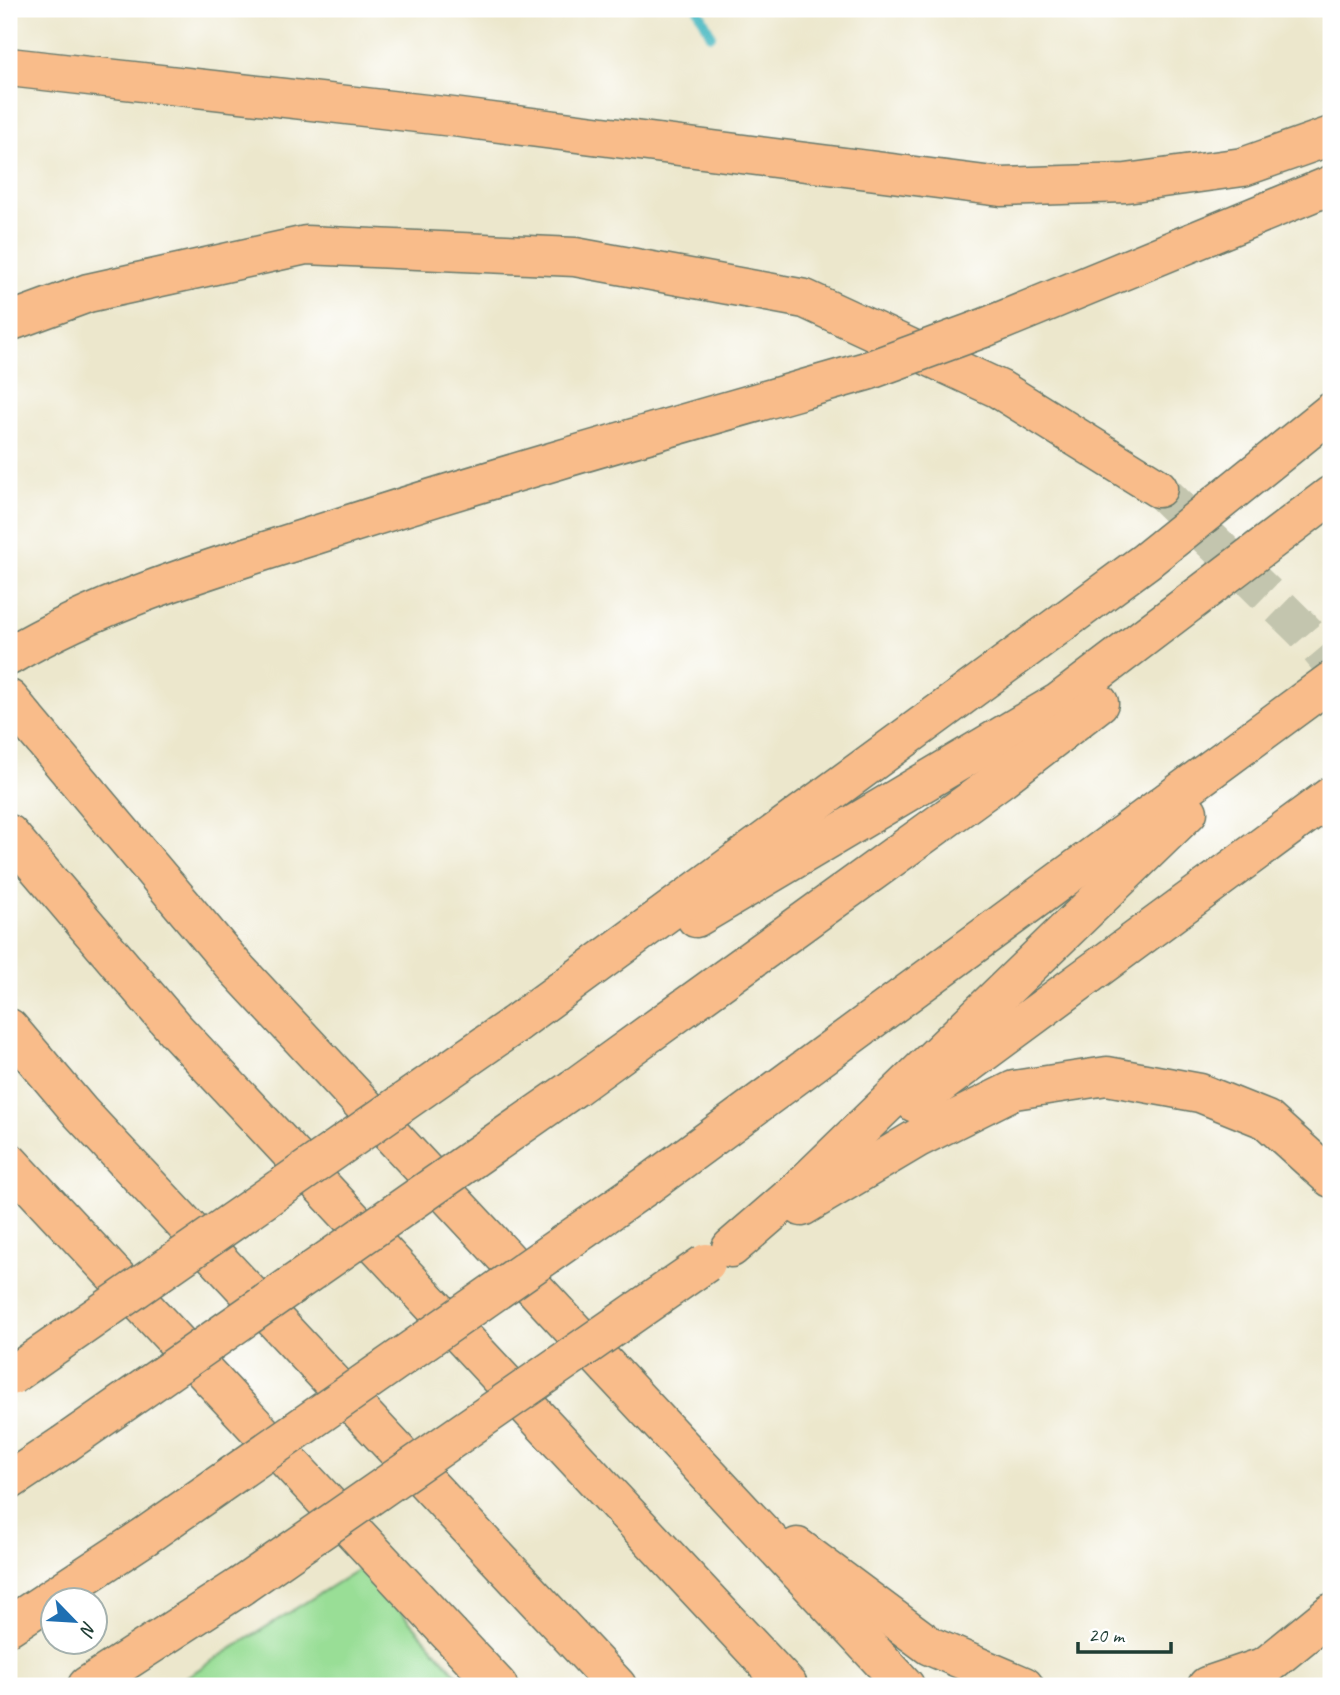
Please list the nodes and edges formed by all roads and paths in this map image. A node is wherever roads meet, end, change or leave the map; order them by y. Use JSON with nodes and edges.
{"nodes":[{"id":1,"x":9,"y":67,"type":"edge"},
{"id":2,"x":1331,"y":136,"type":"edge"},
{"id":3,"x":1331,"y":185,"type":"edge"},
{"id":4,"x":9,"y":322,"type":"edge"},
{"id":5,"x":1331,"y":412,"type":"edge"},
{"id":6,"x":1158,"y":488,"type":"tunnel mouth"},
{"id":7,"x":1331,"y":495,"type":"edge"},
{"id":8,"x":1331,"y":525,"type":"edge"},
{"id":9,"x":9,"y":656,"type":"edge"},
{"id":10,"x":1317,"y":692,"type":"edge"},
{"id":11,"x":9,"y":699,"type":"edge"},
{"id":12,"x":1331,"y":796,"type":"edge"},
{"id":13,"x":9,"y":834,"type":"edge"},
{"id":14,"x":514,"y":1025,"type":"junction"},
{"id":15,"x":9,"y":1028,"type":"edge"},
{"id":16,"x":9,"y":1161,"type":"edge"},
{"id":17,"x":1331,"y":1178,"type":"edge"},
{"id":18,"x":798,"y":1190,"type":"junction"},
{"id":19,"x":719,"y":1255,"type":"junction"},
{"id":20,"x":10,"y":1377,"type":"edge"},
{"id":21,"x":9,"y":1481,"type":"edge"},
{"id":22,"x":740,"y":1509,"type":"junction"},
{"id":23,"x":365,"y":1546,"type":"junction"},
{"id":24,"x":241,"y":1586,"type":"junction"},
{"id":25,"x":1331,"y":1613,"type":"edge"},
{"id":26,"x":9,"y":1626,"type":"edge"},
{"id":27,"x":87,"y":1686,"type":"edge"},
{"id":28,"x":127,"y":1686,"type":"edge"},
{"id":29,"x":463,"y":1686,"type":"edge"},
{"id":30,"x":498,"y":1686,"type":"edge"},
{"id":31,"x":617,"y":1686,"type":"edge"},
{"id":32,"x":788,"y":1686,"type":"edge"},
{"id":33,"x":905,"y":1686,"type":"edge"},
{"id":34,"x":1024,"y":1686,"type":"edge"},
{"id":35,"x":1207,"y":1686,"type":"edge"}],
"edges":[{"from":1,"to":2,"type":"highway"},
{"from":3,"to":9,"type":"highway","bridge":true},
{"from":4,"to":6,"type":"highway"},
{"from":5,"to":14,"type":"highway"},
{"from":7,"to":14,"type":"highway"},
{"from":8,"to":21,"type":"highway","bridge":true},
{"from":10,"to":18,"type":"highway"},
{"from":10,"to":26,"type":"highway","bridge":true},
{"from":11,"to":22,"type":"highway"},
{"from":12,"to":18,"type":"highway"},
{"from":13,"to":32,"type":"highway"},
{"from":14,"to":20,"type":"highway","bridge":true},
{"from":15,"to":31,"type":"highway"},
{"from":16,"to":23,"type":"highway"},
{"from":17,"to":19,"type":"highway"},
{"from":18,"to":19,"type":"highway"},
{"from":19,"to":24,"type":"highway","bridge":true},
{"from":22,"to":33,"type":"highway"},
{"from":22,"to":34,"type":"highway"},
{"from":23,"to":29,"type":"highway"},
{"from":23,"to":30,"type":"highway"},
{"from":24,"to":27,"type":"highway"},
{"from":24,"to":28,"type":"highway"},
{"from":25,"to":35,"type":"highway"}]}
